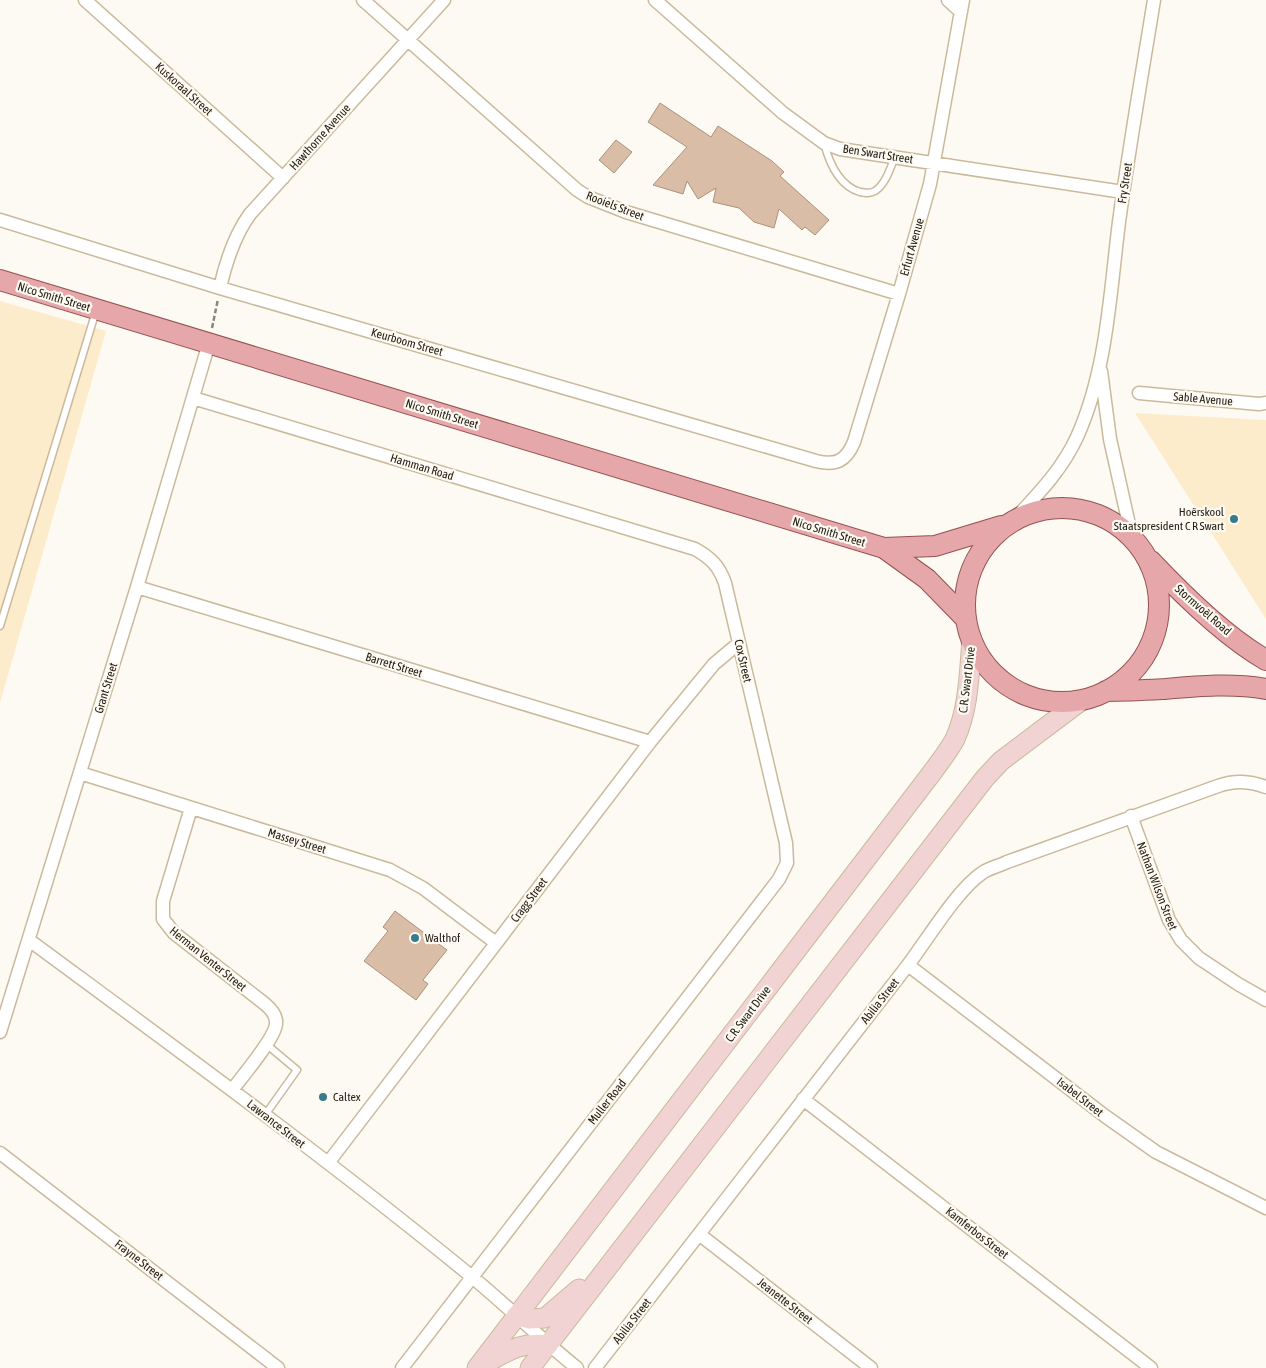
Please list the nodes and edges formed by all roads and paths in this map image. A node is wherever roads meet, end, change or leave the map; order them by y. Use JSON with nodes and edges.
{"nodes":[{"id":1,"x":85,"y":0,"type":"edge"},
{"id":2,"x":364,"y":0,"type":"edge"},
{"id":3,"x":444,"y":0,"type":"edge"},
{"id":4,"x":655,"y":0,"type":"edge"},
{"id":5,"x":948,"y":0,"type":"edge"},
{"id":6,"x":1154,"y":0,"type":"edge"},
{"id":7,"x":962,"y":6,"type":"edge"},
{"id":8,"x":409,"y":40,"type":"junction"},
{"id":9,"x":824,"y":143,"type":"junction"},
{"id":10,"x":896,"y":157,"type":"junction"},
{"id":11,"x":935,"y":163,"type":"junction"},
{"id":12,"x":283,"y":178,"type":"junction"},
{"id":13,"x":1123,"y":192,"type":"junction"},
{"id":14,"x":0,"y":220,"type":"edge"},
{"id":15,"x":0,"y":280,"type":"edge"},
{"id":16,"x":220,"y":288,"type":"junction"},
{"id":17,"x":899,"y":294,"type":"junction"},
{"id":18,"x":97,"y":309,"type":"junction"},
{"id":19,"x":209,"y":343,"type":"junction"},
{"id":20,"x":1100,"y":366,"type":"junction"},
{"id":21,"x":1139,"y":392,"type":"dead end"},
{"id":22,"x":193,"y":398,"type":"junction"},
{"id":23,"x":1266,"y":402,"type":"edge"},
{"id":24,"x":816,"y":461,"type":"joint"},
{"id":25,"x":1011,"y":522,"type":"junction"},
{"id":26,"x":652,"y":537,"type":"joint"},
{"id":27,"x":1132,"y":538,"type":"junction"},
{"id":28,"x":884,"y":548,"type":"junction"},
{"id":29,"x":1145,"y":554,"type":"junction"},
{"id":30,"x":137,"y":587,"type":"junction"},
{"id":31,"x":966,"y":619,"type":"junction"},
{"id":32,"x":0,"y":626,"type":"edge"},
{"id":33,"x":972,"y":640,"type":"junction"},
{"id":34,"x":739,"y":644,"type":"junction"},
{"id":35,"x":1266,"y":660,"type":"edge"},
{"id":36,"x":1266,"y":689,"type":"edge"},
{"id":37,"x":1106,"y":691,"type":"junction"},
{"id":38,"x":1082,"y":700,"type":"junction"},
{"id":39,"x":650,"y":742,"type":"junction"},
{"id":40,"x":80,"y":773,"type":"junction"},
{"id":41,"x":1266,"y":787,"type":"edge"},
{"id":42,"x":191,"y":808,"type":"junction"},
{"id":43,"x":1131,"y":816,"type":"junction"},
{"id":44,"x":783,"y":828,"type":"joint"},
{"id":45,"x":29,"y":940,"type":"junction"},
{"id":46,"x":496,"y":943,"type":"junction"},
{"id":47,"x":908,"y":965,"type":"junction"},
{"id":48,"x":1266,"y":1000,"type":"edge"},
{"id":49,"x":0,"y":1032,"type":"edge"},
{"id":50,"x":266,"y":1044,"type":"junction"},
{"id":51,"x":232,"y":1090,"type":"junction"},
{"id":52,"x":803,"y":1099,"type":"junction"},
{"id":53,"x":265,"y":1115,"type":"junction"},
{"id":54,"x":0,"y":1153,"type":"edge"},
{"id":55,"x":328,"y":1164,"type":"junction"},
{"id":56,"x":1266,"y":1208,"type":"edge"},
{"id":57,"x":699,"y":1234,"type":"junction"},
{"id":58,"x":602,"y":1274,"type":"junction"},
{"id":59,"x":472,"y":1277,"type":"junction"},
{"id":60,"x":516,"y":1316,"type":"junction"},
{"id":61,"x":548,"y":1345,"type":"junction"},
{"id":62,"x":278,"y":1368,"type":"edge"},
{"id":63,"x":402,"y":1368,"type":"edge"},
{"id":64,"x":477,"y":1368,"type":"edge"},
{"id":65,"x":530,"y":1368,"type":"edge"},
{"id":66,"x":577,"y":1368,"type":"edge"},
{"id":67,"x":596,"y":1368,"type":"edge"},
{"id":68,"x":871,"y":1368,"type":"edge"},
{"id":69,"x":1151,"y":1368,"type":"edge"}],
"edges":[{"from":1,"to":12,"type":"street","name":"Kuskoraal Street"},
{"from":2,"to":8,"type":"street","name":"Rooiels Street"},
{"from":3,"to":8,"type":"street","name":"Hawthorne Avenue"},
{"from":4,"to":9,"type":"street","name":"Ben Swart Street"},
{"from":5,"to":7,"type":"street"},
{"from":6,"to":13,"type":"street","name":"Fry Street"},
{"from":7,"to":11,"type":"street","name":"Erfurt Avenue"},
{"from":8,"to":12,"type":"street","name":"Hawthorne Avenue"},
{"from":8,"to":17,"type":"street","name":"Rooiels Street"},
{"from":9,"to":10,"type":"street","name":"Ben Swart Street"},
{"from":9,"to":10,"type":"lane"},
{"from":10,"to":11,"type":"street","name":"Ben Swart Street"},
{"from":11,"to":13,"type":"street","name":"Ben Swart Street"},
{"from":11,"to":17,"type":"street","name":"Erfurt Avenue"},
{"from":12,"to":16,"type":"street","name":"Hawthorne Avenue"},
{"from":13,"to":20,"type":"street","name":"Fry Street"},
{"from":14,"to":16,"type":"street","name":"Keurboom Street"},
{"from":15,"to":18,"type":"main road","name":"Nico Smith Street"},
{"from":16,"to":19,"type":"path"},
{"from":16,"to":24,"type":"street","name":"Keurboom Street"},
{"from":17,"to":24,"type":"street","name":"Erfurt Avenue"},
{"from":18,"to":19,"type":"main road","name":"Nico Smith Street"},
{"from":18,"to":32,"type":"lane"},
{"from":19,"to":22,"type":"street","name":"Grant Street"},
{"from":19,"to":28,"type":"main road","name":"Nico Smith Street"},
{"from":20,"to":25,"type":"street","name":"Fry Street"},
{"from":20,"to":27,"type":"street","name":"Fry Street"},
{"from":21,"to":23,"type":"street","name":"Sable Avenue"},
{"from":22,"to":26,"type":"street","name":"Hamman Road"},
{"from":22,"to":30,"type":"street","name":"Grant Street"},
{"from":25,"to":27,"type":"main road","name":"Stormvoël Road"},
{"from":25,"to":28,"type":"main road","name":"Nico Smith Street"},
{"from":25,"to":31,"type":"main road","name":"Stormvoël Road"},
{"from":26,"to":34,"type":"street","name":"Cox Street"},
{"from":27,"to":29,"type":"main road","name":"Stormvoël Road"},
{"from":28,"to":31,"type":"main road","name":"Nico Smith Street"},
{"from":29,"to":35,"type":"main road","name":"Stormvoël Road"},
{"from":29,"to":37,"type":"main road","name":"Stormvoël Road"},
{"from":30,"to":39,"type":"street","name":"Barrett Street"},
{"from":30,"to":40,"type":"street","name":"Grant Street"},
{"from":31,"to":33,"type":"main road","name":"Stormvoël Road"},
{"from":33,"to":38,"type":"main road","name":"Stormvoël Road"},
{"from":33,"to":60,"type":"main road","name":"C.R. Swart Drive"},
{"from":34,"to":39,"type":"street","name":"Cragg Street"},
{"from":34,"to":44,"type":"street","name":"Cox Street"},
{"from":36,"to":37,"type":"main road","name":"Stormvoël Road"},
{"from":37,"to":38,"type":"main road","name":"Stormvoël Road"},
{"from":38,"to":58,"type":"main road"},
{"from":39,"to":46,"type":"street","name":"Cragg Street"},
{"from":40,"to":42,"type":"street","name":"Massey Street"},
{"from":40,"to":45,"type":"street","name":"Grant Street"},
{"from":41,"to":43,"type":"street","name":"Abilia Street"},
{"from":42,"to":46,"type":"street","name":"Massey Street"},
{"from":42,"to":50,"type":"street","name":"Herman Venter Street"},
{"from":43,"to":47,"type":"street","name":"Abilia Street"},
{"from":43,"to":48,"type":"street","name":"Nathan Wilson Street"},
{"from":44,"to":59,"type":"street","name":"Muller Road"},
{"from":45,"to":49,"type":"street","name":"Grant Street"},
{"from":45,"to":51,"type":"street","name":"Lawrance Street"},
{"from":46,"to":55,"type":"street","name":"Cragg Street"},
{"from":47,"to":52,"type":"street","name":"Abilia Street"},
{"from":47,"to":56,"type":"street","name":"Isabel Street"},
{"from":50,"to":51,"type":"street","name":"Herman Venter Street"},
{"from":50,"to":53,"type":"lane"},
{"from":51,"to":53,"type":"street","name":"Lawrance Street"},
{"from":52,"to":57,"type":"street","name":"Abilia Street"},
{"from":52,"to":69,"type":"street","name":"Kamferbos Street"},
{"from":53,"to":55,"type":"street","name":"Lawrance Street"},
{"from":54,"to":62,"type":"street","name":"Frayne Street"},
{"from":55,"to":59,"type":"street","name":"Lawrance Street"},
{"from":57,"to":67,"type":"street","name":"Abilia Street"},
{"from":57,"to":68,"type":"street","name":"Jeanette Street"},
{"from":58,"to":60,"type":"main road"},
{"from":58,"to":61,"type":"main road"},
{"from":59,"to":60,"type":"street","name":"Lawrance Street"},
{"from":59,"to":63,"type":"street","name":"Muller Road"},
{"from":60,"to":61,"type":"street","name":"Lawrance Street"},
{"from":60,"to":64,"type":"main road","name":"C.R. Swart Drive"},
{"from":61,"to":64,"type":"main road"},
{"from":61,"to":65,"type":"main road"},
{"from":61,"to":66,"type":"street","name":"Lawrance Street"}]}
